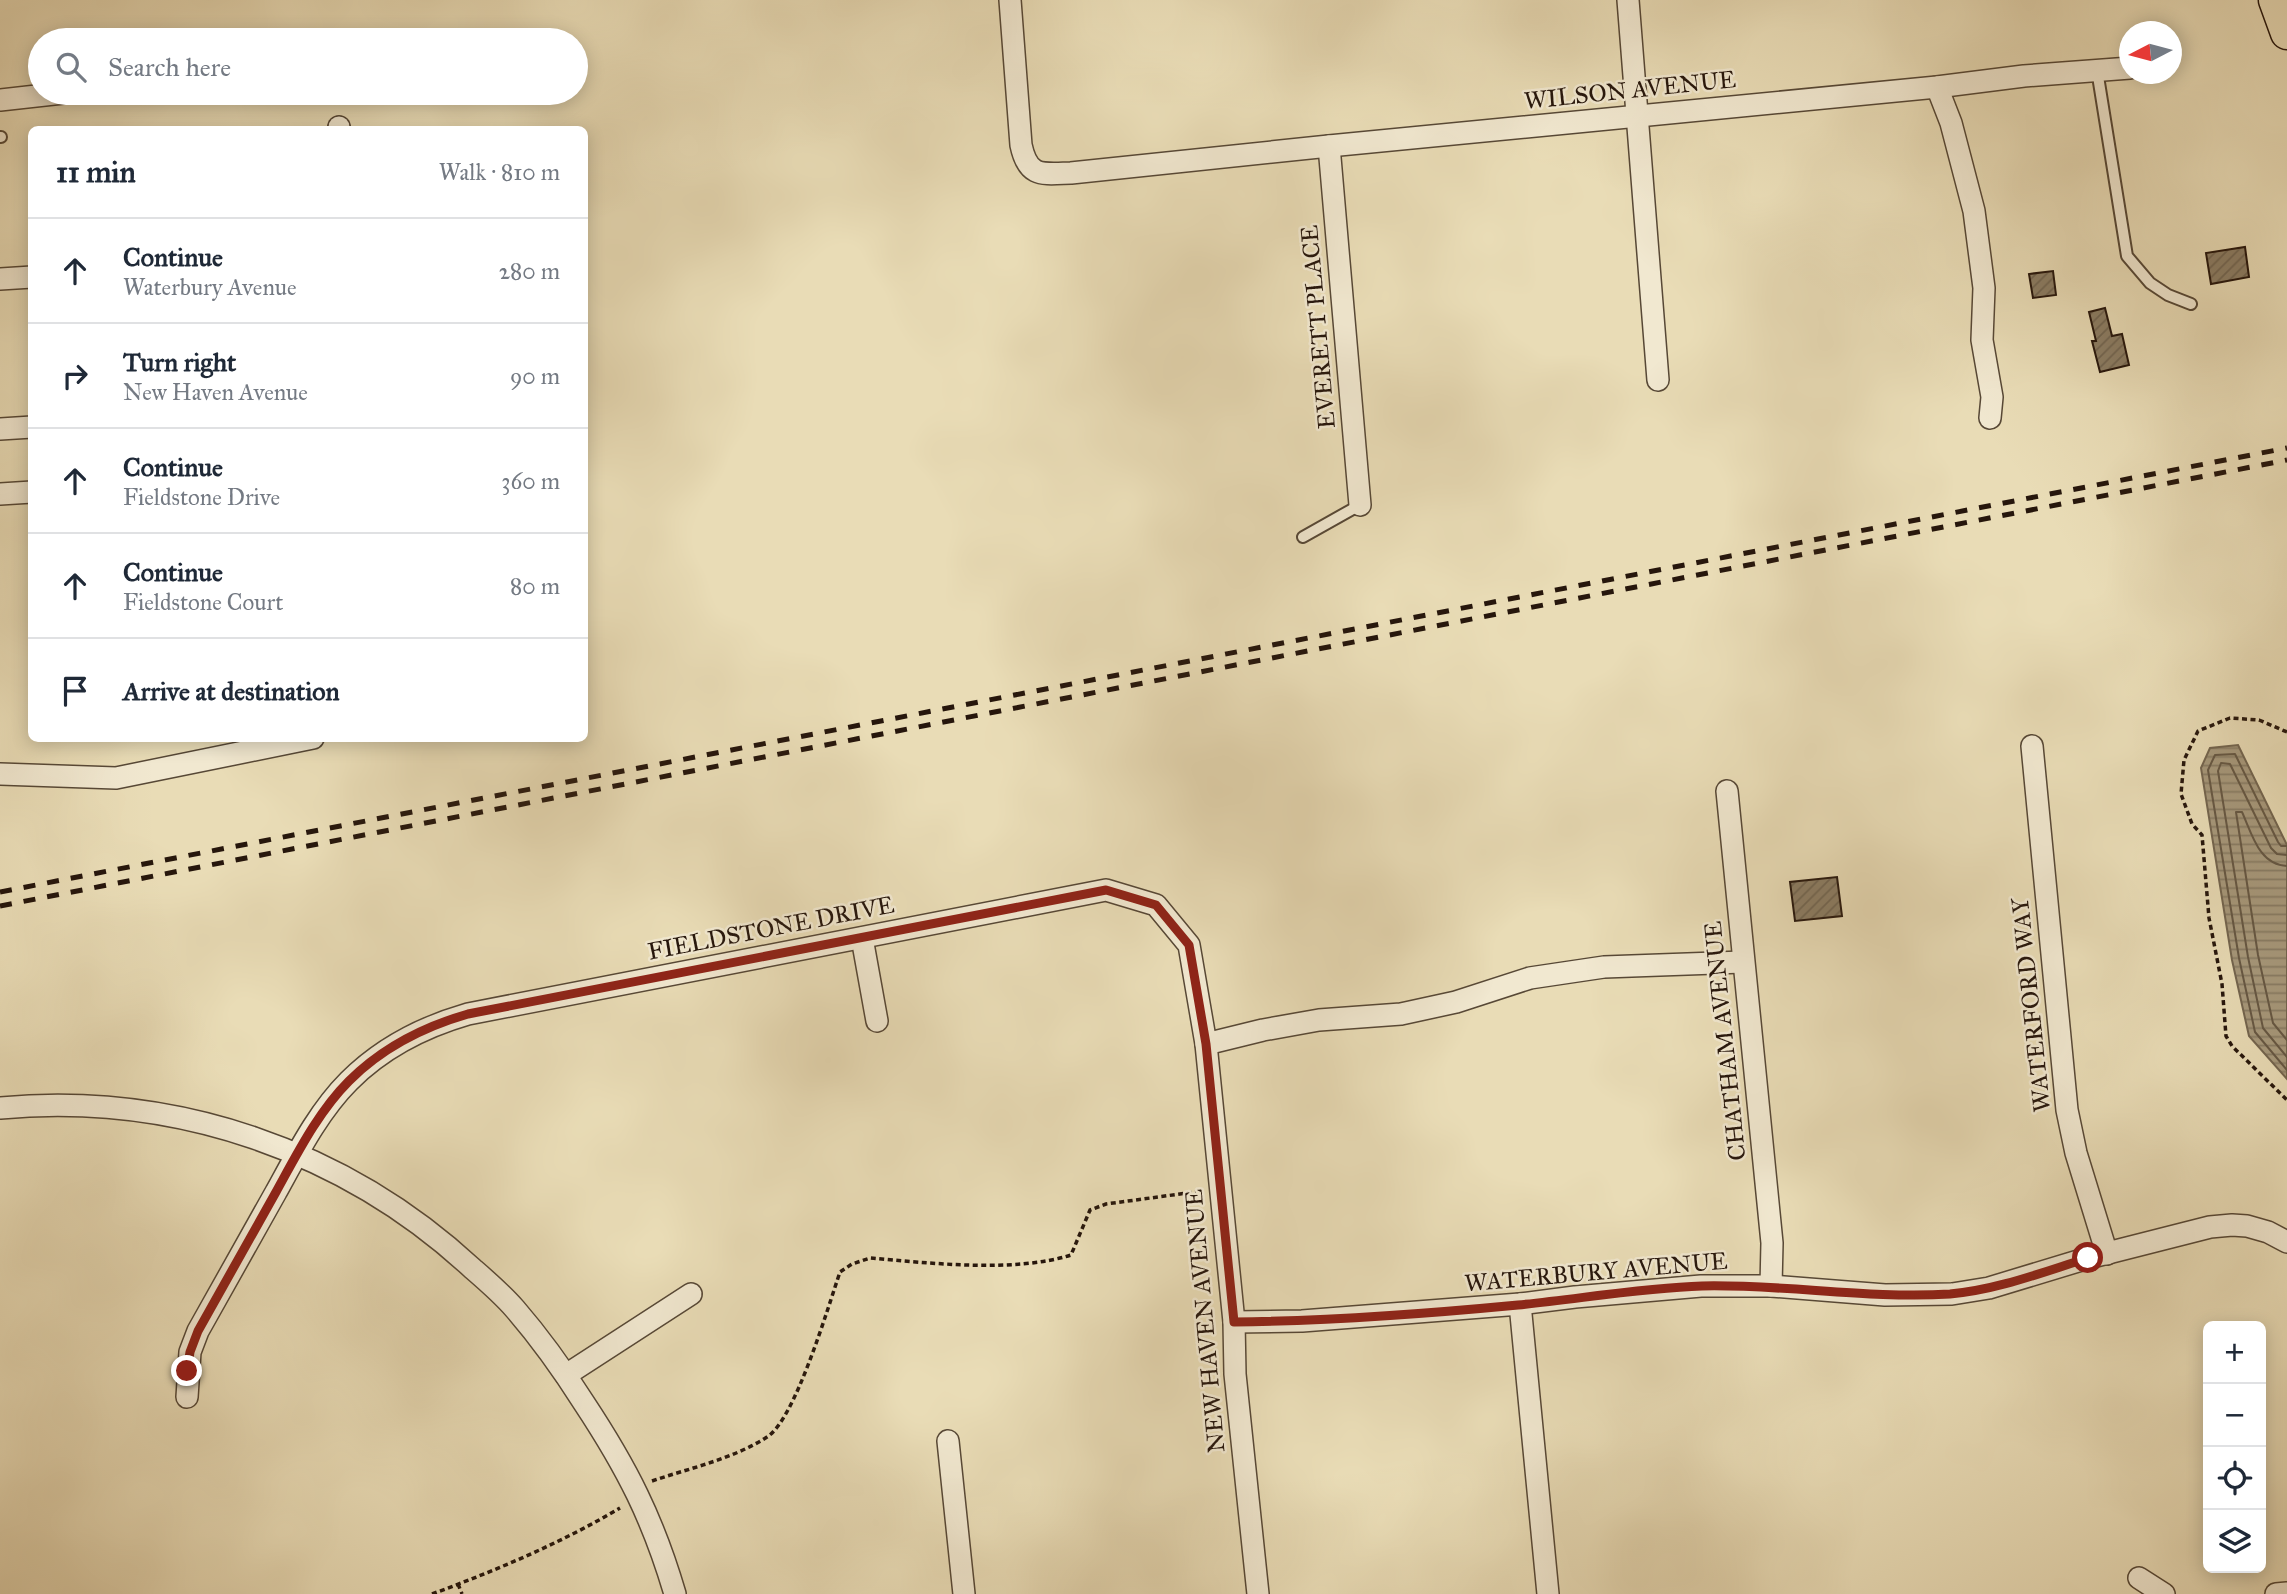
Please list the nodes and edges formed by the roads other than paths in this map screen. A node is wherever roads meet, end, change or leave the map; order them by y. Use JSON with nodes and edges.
{"nodes":[{"id":1,"x":1010,"y":0,"type":"edge"},
{"id":2,"x":1628,"y":0,"type":"edge"},
{"id":3,"x":2275,"y":0,"type":"edge"},
{"id":4,"x":2287,"y":33,"type":"edge"},
{"id":5,"x":2119,"y":69,"type":"edge"},
{"id":6,"x":2097,"y":70,"type":"junction"},
{"id":7,"x":1937,"y":87,"type":"junction"},
{"id":8,"x":28,"y":97,"type":"edge"},
{"id":9,"x":0,"y":100,"type":"edge"},
{"id":10,"x":1637,"y":116,"type":"junction"},
{"id":11,"x":1329,"y":146,"type":"junction"},
{"id":12,"x":28,"y":276,"type":"edge"},
{"id":13,"x":0,"y":279,"type":"edge"},
{"id":14,"x":2191,"y":304,"type":"dead end"},
{"id":15,"x":1658,"y":380,"type":"dead end"},
{"id":16,"x":1990,"y":418,"type":"dead end"},
{"id":17,"x":28,"y":427,"type":"edge"},
{"id":18,"x":0,"y":429,"type":"edge"},
{"id":19,"x":28,"y":492,"type":"edge"},
{"id":20,"x":0,"y":494,"type":"edge"},
{"id":21,"x":1360,"y":505,"type":"joint"},
{"id":22,"x":1303,"y":537,"type":"dead end"},
{"id":23,"x":293,"y":742,"type":"edge"},
{"id":24,"x":2032,"y":746,"type":"dead end"},
{"id":25,"x":0,"y":774,"type":"edge"},
{"id":26,"x":1727,"y":791,"type":"dead end"},
{"id":27,"x":862,"y":938,"type":"junction"},
{"id":28,"x":1743,"y":962,"type":"junction"},
{"id":29,"x":877,"y":1021,"type":"dead end"},
{"id":30,"x":1206,"y":1044,"type":"junction"},
{"id":31,"x":0,"y":1108,"type":"edge"},
{"id":32,"x":297,"y":1153,"type":"junction"},
{"id":33,"x":2287,"y":1242,"type":"edge"},
{"id":34,"x":2107,"y":1254,"type":"junction"},
{"id":35,"x":1771,"y":1286,"type":"junction"},
{"id":36,"x":691,"y":1294,"type":"dead end"},
{"id":37,"x":1520,"y":1304,"type":"junction"},
{"id":38,"x":1234,"y":1322,"type":"junction"},
{"id":39,"x":566,"y":1375,"type":"junction"},
{"id":40,"x":187,"y":1397,"type":"dead end"},
{"id":41,"x":948,"y":1441,"type":"dead end"},
{"id":42,"x":2139,"y":1578,"type":"dead end"},
{"id":43,"x":2287,"y":1593,"type":"edge"},
{"id":44,"x":675,"y":1594,"type":"edge"},
{"id":45,"x":964,"y":1594,"type":"edge"},
{"id":46,"x":1258,"y":1594,"type":"edge"},
{"id":47,"x":1548,"y":1594,"type":"edge"},
{"id":48,"x":2164,"y":1594,"type":"edge"},
{"id":49,"x":2276,"y":1594,"type":"edge"}],
"edges":[{"from":1,"to":11,"type":"street","name":"WILSON AVENUE"},
{"from":2,"to":10,"type":"street"},
{"from":3,"to":4,"type":"main road"},
{"from":5,"to":6,"type":"street","name":"WILSON AVENUE"},
{"from":6,"to":7,"type":"street","name":"WILSON AVENUE"},
{"from":6,"to":14,"type":"lane"},
{"from":7,"to":10,"type":"street","name":"WILSON AVENUE"},
{"from":7,"to":16,"type":"street"},
{"from":8,"to":9,"type":"street"},
{"from":10,"to":11,"type":"street","name":"WILSON AVENUE"},
{"from":10,"to":15,"type":"street"},
{"from":11,"to":21,"type":"street","name":"EVERETT PLACE"},
{"from":12,"to":13,"type":"street"},
{"from":17,"to":18,"type":"street"},
{"from":19,"to":20,"type":"street"},
{"from":21,"to":22,"type":"lane"},
{"from":23,"to":25,"type":"street"},
{"from":24,"to":34,"type":"street","name":"WATERFORD WAY"},
{"from":26,"to":28,"type":"street","name":"CHATHAM AVENUE"},
{"from":27,"to":29,"type":"street"},
{"from":27,"to":30,"type":"street","name":"FIELDSTONE DRIVE"},
{"from":27,"to":32,"type":"street","name":"FIELDSTONE DRIVE"},
{"from":28,"to":30,"type":"street"},
{"from":28,"to":35,"type":"street","name":"CHATHAM AVENUE"},
{"from":30,"to":38,"type":"street","name":"NEW HAVEN AVENUE"},
{"from":31,"to":32,"type":"street"},
{"from":32,"to":39,"type":"street"},
{"from":32,"to":40,"type":"street","name":"FIELDSTONE DRIVE"},
{"from":33,"to":34,"type":"street","name":"WATERBURY AVENUE"},
{"from":34,"to":35,"type":"street","name":"WATERBURY AVENUE"},
{"from":35,"to":37,"type":"street","name":"WATERBURY AVENUE"},
{"from":36,"to":39,"type":"street"},
{"from":37,"to":38,"type":"street","name":"WATERBURY AVENUE"},
{"from":37,"to":47,"type":"street"},
{"from":38,"to":46,"type":"street","name":"NEW HAVEN AVENUE"},
{"from":39,"to":44,"type":"street"},
{"from":41,"to":45,"type":"street"},
{"from":42,"to":48,"type":"street"},
{"from":43,"to":49,"type":"street"}]}
